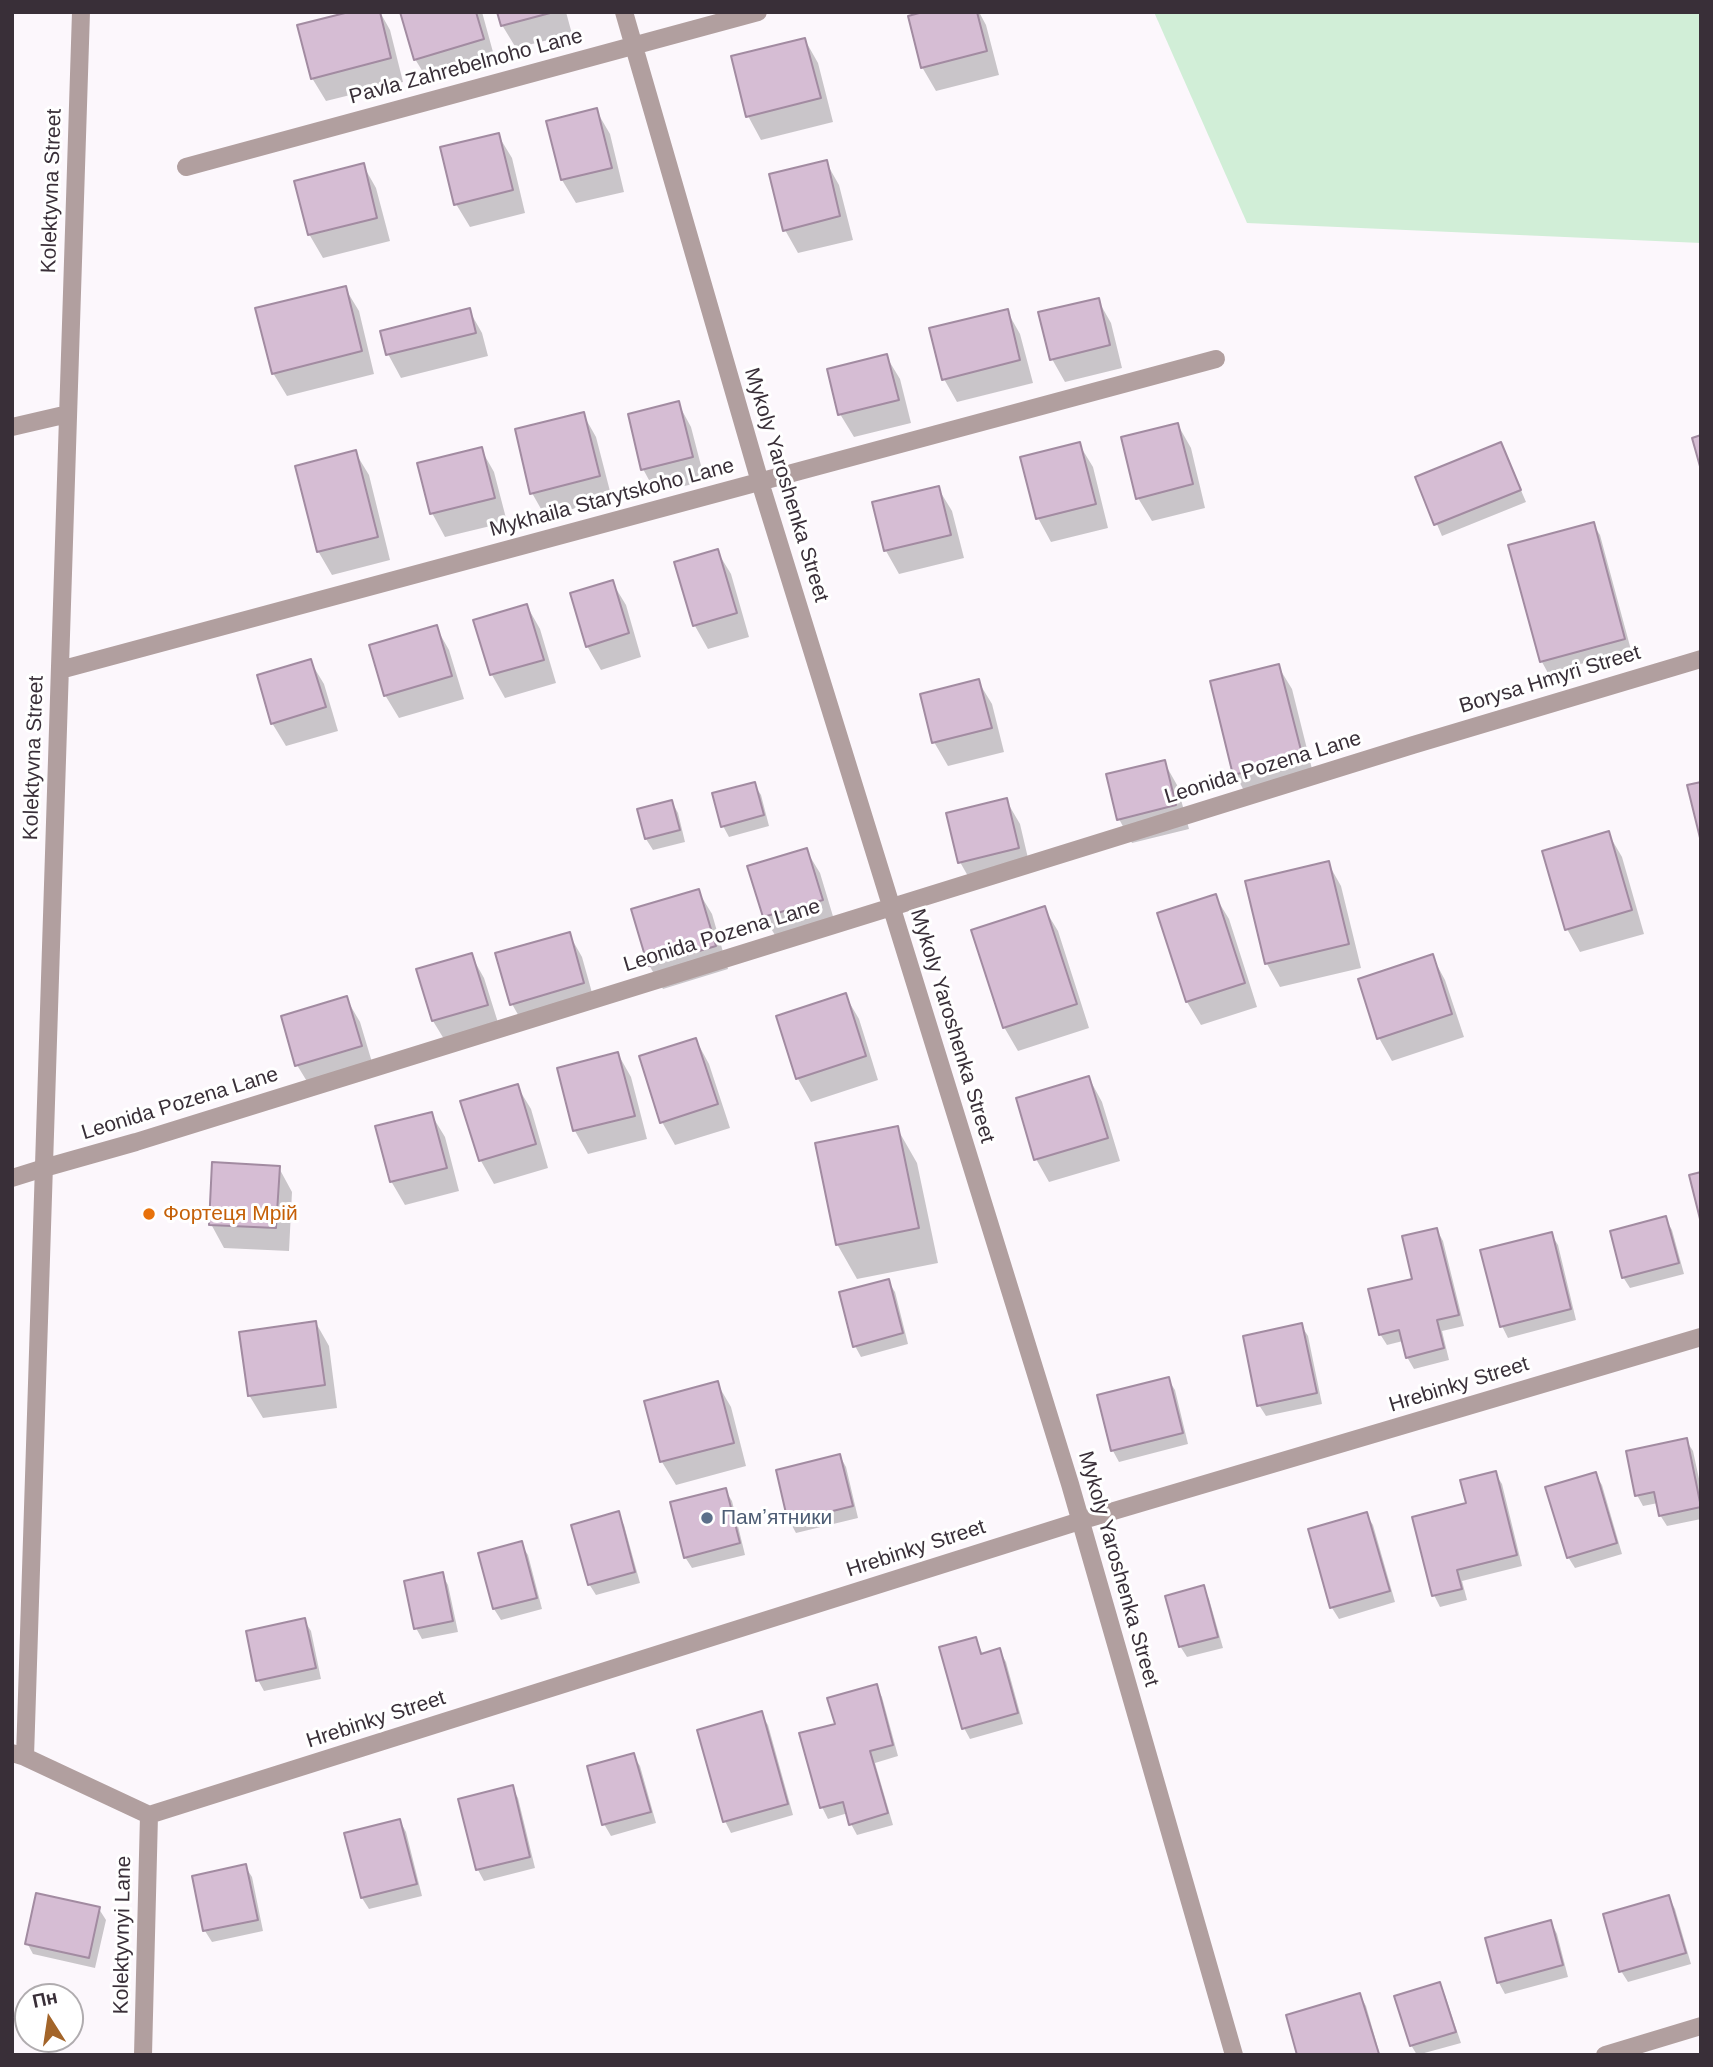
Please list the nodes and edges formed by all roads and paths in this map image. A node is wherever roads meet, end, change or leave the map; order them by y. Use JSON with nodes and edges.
{"nodes":[{"id":1,"x":81,"y":12,"type":"edge"},
{"id":2,"x":624,"y":12,"type":"edge"},
{"id":3,"x":758,"y":12,"type":"edge"},
{"id":4,"x":634,"y":46,"type":"junction"},
{"id":5,"x":186,"y":167,"type":"dead end"},
{"id":6,"x":1216,"y":359,"type":"dead end"},
{"id":7,"x":68,"y":414,"type":"junction"},
{"id":8,"x":12,"y":427,"type":"edge"},
{"id":9,"x":760,"y":482,"type":"junction"},
{"id":10,"x":1701,"y":659,"type":"edge"},
{"id":11,"x":60,"y":670,"type":"junction"},
{"id":12,"x":1413,"y":745,"type":"joint"},
{"id":13,"x":891,"y":907,"type":"junction"},
{"id":14,"x":44,"y":1168,"type":"junction"},
{"id":15,"x":12,"y":1178,"type":"edge"},
{"id":16,"x":1701,"y":1337,"type":"edge"},
{"id":17,"x":1080,"y":1521,"type":"junction"},
{"id":18,"x":19,"y":1755,"type":"edge"},
{"id":19,"x":149,"y":1815,"type":"junction"},
{"id":20,"x":1701,"y":2026,"type":"edge"},
{"id":21,"x":143,"y":2055,"type":"edge"},
{"id":22,"x":1234,"y":2055,"type":"edge"},
{"id":23,"x":1605,"y":2055,"type":"edge"}],
"edges":[{"from":1,"to":7,"type":"street","name":"Kolektyvna Street"},
{"from":2,"to":4,"type":"street","name":"Mykoly Yaroshenka Street"},
{"from":3,"to":4,"type":"street","name":"Pavla Zahrebelnoho Lane"},
{"from":4,"to":5,"type":"street","name":"Pavla Zahrebelnoho Lane"},
{"from":4,"to":9,"type":"street","name":"Mykoly Yaroshenka Street"},
{"from":6,"to":9,"type":"street","name":"Mykhaila Starytskoho Lane"},
{"from":7,"to":8,"type":"street"},
{"from":7,"to":11,"type":"street","name":"Kolektyvna Street"},
{"from":9,"to":11,"type":"street","name":"Mykhaila Starytskoho Lane"},
{"from":9,"to":13,"type":"street","name":"Mykoly Yaroshenka Street"},
{"from":10,"to":12,"type":"street","name":"Borysa Hmyri Street"},
{"from":11,"to":14,"type":"street","name":"Kolektyvna Street"},
{"from":12,"to":13,"type":"street","name":"Leonida Pozena Lane"},
{"from":13,"to":14,"type":"street","name":"Leonida Pozena Lane"},
{"from":13,"to":17,"type":"street","name":"Mykoly Yaroshenka Street"},
{"from":14,"to":15,"type":"street","name":"Leonida Pozena Lane"},
{"from":14,"to":18,"type":"street","name":"Kolektyvna Street"},
{"from":16,"to":17,"type":"street","name":"Hrebinky Street"},
{"from":17,"to":19,"type":"street","name":"Hrebinky Street"},
{"from":17,"to":22,"type":"street","name":"Mykoly Yaroshenka Street"},
{"from":18,"to":19,"type":"street"},
{"from":19,"to":21,"type":"street","name":"Kolektyvnyi Lane"},
{"from":20,"to":23,"type":"street"}]}
